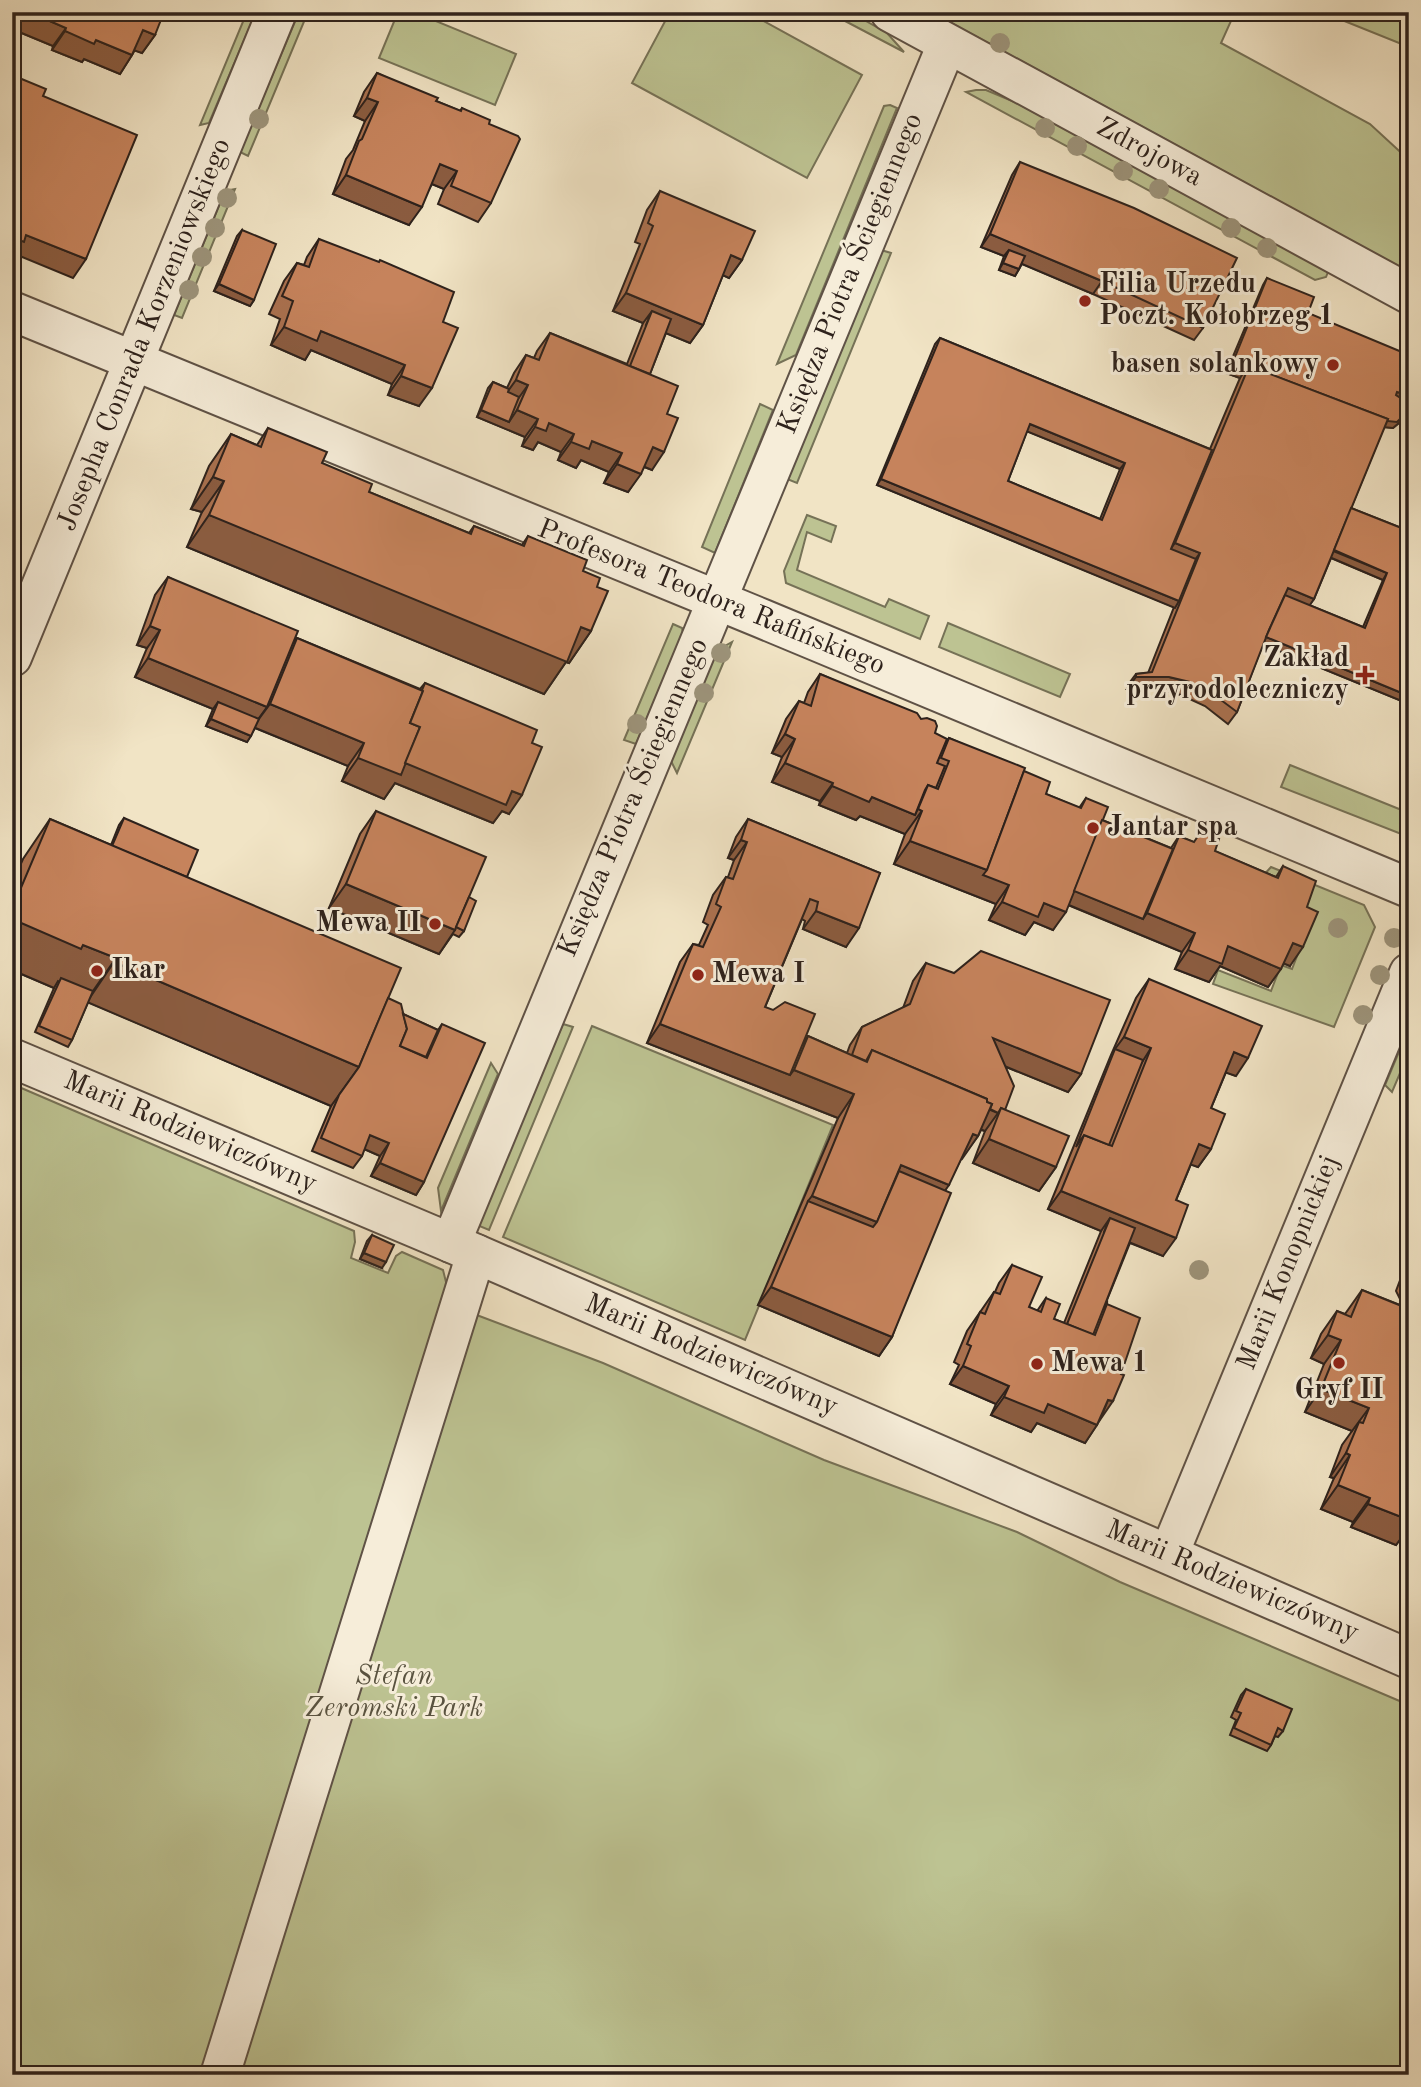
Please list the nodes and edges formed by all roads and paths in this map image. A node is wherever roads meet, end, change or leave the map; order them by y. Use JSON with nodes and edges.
{"nodes":[{"id":1,"x":277,"y":12,"type":"edge"},
{"id":2,"x":890,"y":12,"type":"edge"},
{"id":3,"x":947,"y":44,"type":"junction"},
{"id":4,"x":1409,"y":294,"type":"edge"},
{"id":5,"x":12,"y":311,"type":"edge"},
{"id":6,"x":134,"y":361,"type":"junction"},
{"id":7,"x":716,"y":600,"type":"junction"},
{"id":8,"x":12,"y":657,"type":"edge"},
{"id":9,"x":1409,"y":888,"type":"edge"},
{"id":10,"x":1409,"y":973,"type":"edge"},
{"id":11,"x":12,"y":1058,"type":"edge"},
{"id":12,"x":463,"y":1249,"type":"junction"},
{"id":13,"x":1169,"y":1554,"type":"junction"},
{"id":14,"x":1409,"y":1659,"type":"edge"},
{"id":15,"x":220,"y":2075,"type":"edge"}],
"edges":[{"from":1,"to":6,"type":"street","name":"Josepha Conrada Korzeniowskiego"},
{"from":2,"to":3,"type":"street","name":"Zdrojowa"},
{"from":3,"to":4,"type":"street","name":"Zdrojowa"},
{"from":3,"to":7,"type":"street","name":"Księdza Piotra Ściegiennego"},
{"from":5,"to":6,"type":"street","name":"Profesora Teodora Rafińskiego"},
{"from":6,"to":7,"type":"street","name":"Profesora Teodora Rafińskiego"},
{"from":6,"to":8,"type":"street","name":"Josepha Conrada Korzeniowskiego"},
{"from":7,"to":9,"type":"street","name":"Profesora Teodora Rafińskiego"},
{"from":7,"to":12,"type":"street","name":"Księdza Piotra Ściegiennego"},
{"from":10,"to":13,"type":"street","name":"Marii Konopnickiej"},
{"from":11,"to":12,"type":"street","name":"Marii Rodziewiczówny"},
{"from":12,"to":13,"type":"street","name":"Marii Rodziewiczówny"},
{"from":12,"to":15,"type":"street","name":"Księdza Piotra Ściegiennego"},
{"from":13,"to":14,"type":"street","name":"Marii Rodziewiczówny"}]}
